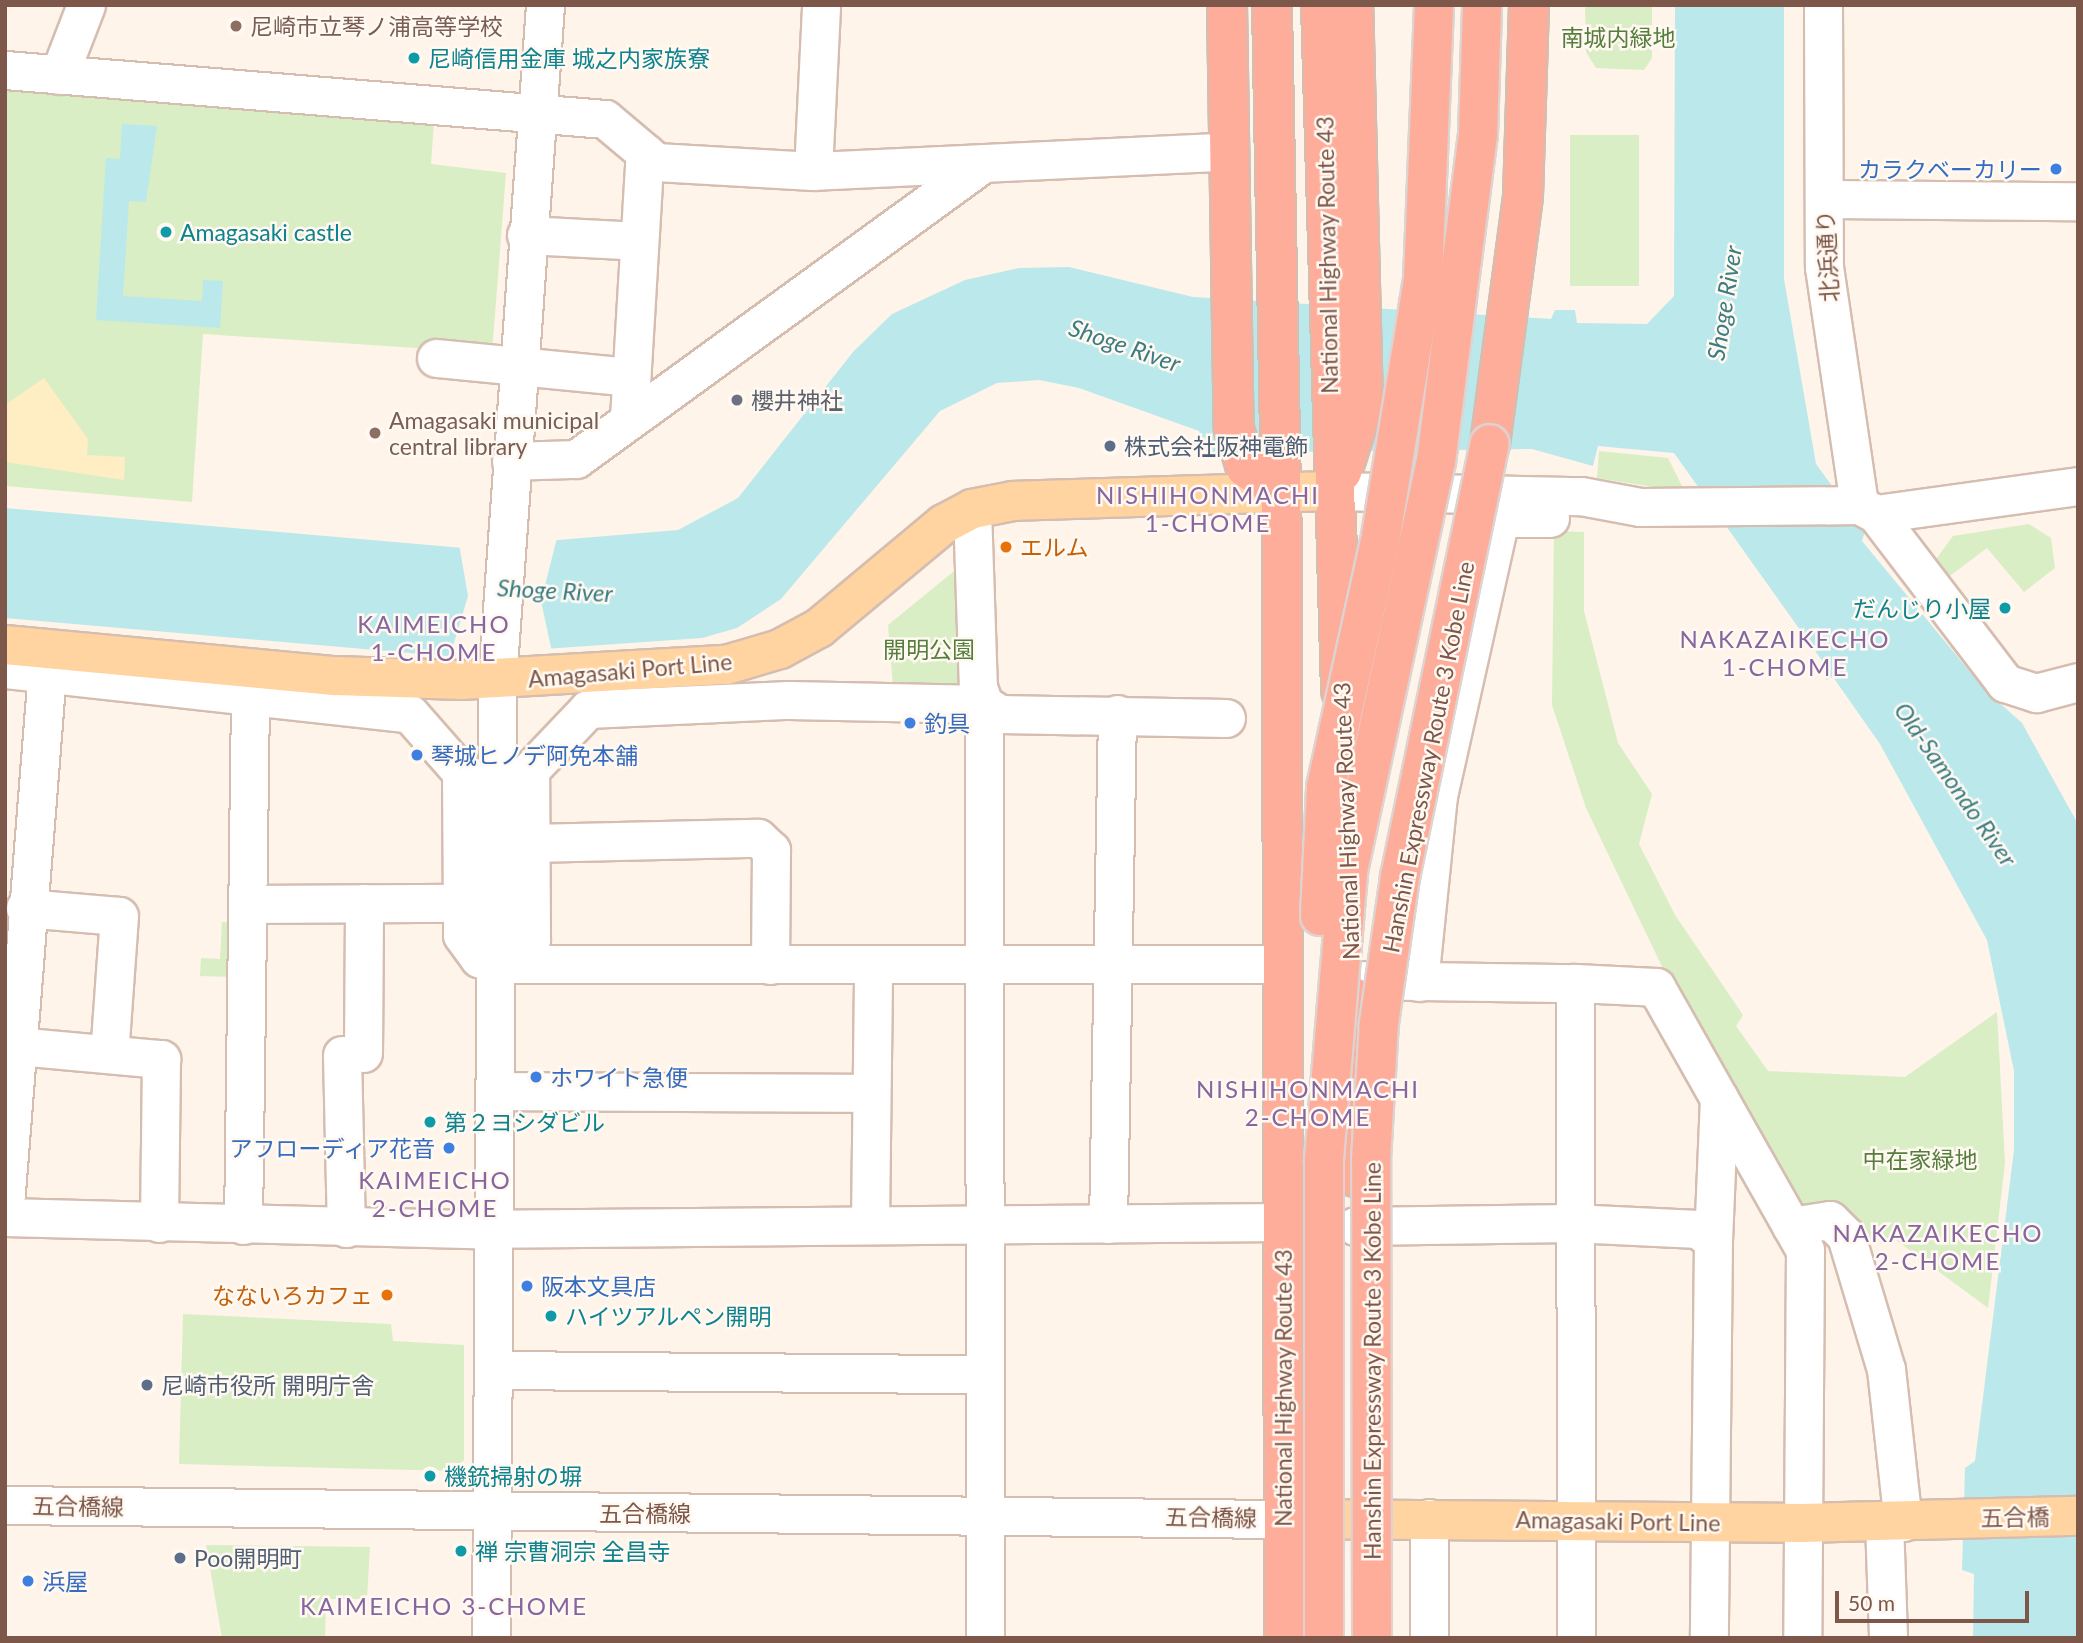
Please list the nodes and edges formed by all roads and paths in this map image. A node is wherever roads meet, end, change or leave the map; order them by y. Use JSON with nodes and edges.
{"nodes":[{"id":1,"x":86,"y":5,"type":"edge"},
{"id":2,"x":545,"y":5,"type":"edge"},
{"id":3,"x":821,"y":5,"type":"edge"},
{"id":4,"x":1227,"y":5,"type":"edge"},
{"id":5,"x":1272,"y":5,"type":"edge"},
{"id":6,"x":1321,"y":5,"type":"edge"},
{"id":7,"x":1353,"y":5,"type":"edge"},
{"id":8,"x":1434,"y":5,"type":"edge"},
{"id":9,"x":1482,"y":5,"type":"edge"},
{"id":10,"x":1529,"y":5,"type":"edge"},
{"id":11,"x":1824,"y":5,"type":"edge"},
{"id":12,"x":5,"y":71,"type":"edge"},
{"id":13,"x":59,"y":75,"type":"junction"},
{"id":14,"x":534,"y":114,"type":"junction"},
{"id":15,"x":645,"y":152,"type":"junction"},
{"id":16,"x":1209,"y":152,"type":"dead end"},
{"id":17,"x":979,"y":166,"type":"junction"},
{"id":18,"x":813,"y":171,"type":"junction"},
{"id":19,"x":1824,"y":199,"type":"junction"},
{"id":20,"x":2078,"y":201,"type":"edge"},
{"id":21,"x":526,"y":235,"type":"junction"},
{"id":22,"x":639,"y":241,"type":"junction"},
{"id":23,"x":1345,"y":303,"type":"junction"},
{"id":24,"x":436,"y":358,"type":"dead end"},
{"id":25,"x":517,"y":364,"type":"junction"},
{"id":26,"x":631,"y":377,"type":"junction"},
{"id":27,"x":629,"y":418,"type":"junction"},
{"id":28,"x":511,"y":461,"type":"junction"},
{"id":29,"x":2078,"y":486,"type":"edge"},
{"id":30,"x":1280,"y":491,"type":"junction"},
{"id":31,"x":1334,"y":491,"type":"junction"},
{"id":32,"x":1599,"y":499,"type":"junction"},
{"id":33,"x":972,"y":509,"type":"junction"},
{"id":34,"x":1861,"y":509,"type":"junction"},
{"id":35,"x":5,"y":645,"type":"edge"},
{"id":36,"x":780,"y":649,"type":"junction"},
{"id":37,"x":5,"y":669,"type":"edge"},
{"id":38,"x":498,"y":670,"type":"junction"},
{"id":39,"x":47,"y":672,"type":"junction"},
{"id":40,"x":2078,"y":682,"type":"edge"},
{"id":41,"x":250,"y":700,"type":"junction"},
{"id":42,"x":789,"y":700,"type":"junction"},
{"id":43,"x":984,"y":704,"type":"junction"},
{"id":44,"x":1117,"y":714,"type":"junction"},
{"id":45,"x":1226,"y":718,"type":"dead end"},
{"id":46,"x":531,"y":843,"type":"junction"},
{"id":47,"x":19,"y":897,"type":"edge"},
{"id":48,"x":364,"y":903,"type":"junction"},
{"id":49,"x":461,"y":903,"type":"junction"},
{"id":50,"x":247,"y":904,"type":"junction"},
{"id":51,"x":503,"y":964,"type":"junction"},
{"id":52,"x":770,"y":964,"type":"junction"},
{"id":53,"x":1281,"y":964,"type":"junction"},
{"id":54,"x":873,"y":965,"type":"junction"},
{"id":55,"x":980,"y":965,"type":"junction"},
{"id":56,"x":1111,"y":968,"type":"junction"},
{"id":57,"x":1351,"y":980,"type":"junction"},
{"id":58,"x":1419,"y":982,"type":"junction"},
{"id":59,"x":1575,"y":983,"type":"junction"},
{"id":60,"x":17,"y":1046,"type":"junction"},
{"id":61,"x":109,"y":1054,"type":"junction"},
{"id":62,"x":496,"y":1091,"type":"junction"},
{"id":63,"x":872,"y":1093,"type":"junction"},
{"id":64,"x":1718,"y":1098,"type":"junction"},
{"id":65,"x":1324,"y":1160,"type":"junction"},
{"id":66,"x":5,"y":1204,"type":"edge"},
{"id":67,"x":5,"y":1217,"type":"edge"},
{"id":68,"x":1283,"y":1222,"type":"junction"},
{"id":69,"x":159,"y":1223,"type":"junction"},
{"id":70,"x":1572,"y":1223,"type":"junction"},
{"id":71,"x":870,"y":1224,"type":"junction"},
{"id":72,"x":1108,"y":1224,"type":"junction"},
{"id":73,"x":243,"y":1225,"type":"junction"},
{"id":74,"x":496,"y":1226,"type":"junction"},
{"id":75,"x":983,"y":1226,"type":"junction"},
{"id":76,"x":1355,"y":1226,"type":"junction"},
{"id":77,"x":1791,"y":1227,"type":"junction"},
{"id":78,"x":346,"y":1228,"type":"junction"},
{"id":79,"x":1709,"y":1230,"type":"junction"},
{"id":80,"x":496,"y":1370,"type":"junction"},
{"id":81,"x":984,"y":1374,"type":"junction"},
{"id":82,"x":5,"y":1505,"type":"edge"},
{"id":83,"x":985,"y":1512,"type":"junction"},
{"id":84,"x":494,"y":1513,"type":"junction"},
{"id":85,"x":2078,"y":1516,"type":"edge"},
{"id":86,"x":1363,"y":1517,"type":"junction"},
{"id":87,"x":1429,"y":1518,"type":"junction"},
{"id":88,"x":1284,"y":1519,"type":"junction"},
{"id":89,"x":1952,"y":1519,"type":"joint"},
{"id":90,"x":1578,"y":1520,"type":"junction"},
{"id":91,"x":1711,"y":1522,"type":"junction"},
{"id":92,"x":1893,"y":1522,"type":"junction"},
{"id":93,"x":1802,"y":1523,"type":"junction"},
{"id":94,"x":491,"y":1638,"type":"edge"},
{"id":95,"x":985,"y":1638,"type":"edge"},
{"id":96,"x":1284,"y":1638,"type":"edge"},
{"id":97,"x":1324,"y":1638,"type":"edge"},
{"id":98,"x":1370,"y":1638,"type":"edge"},
{"id":99,"x":1429,"y":1638,"type":"edge"},
{"id":100,"x":1576,"y":1638,"type":"edge"},
{"id":101,"x":1709,"y":1638,"type":"edge"},
{"id":102,"x":1801,"y":1638,"type":"edge"},
{"id":103,"x":1888,"y":1638,"type":"edge"}],
"edges":[{"from":1,"to":13,"type":"street"},
{"from":2,"to":14,"type":"street"},
{"from":3,"to":18,"type":"street"},
{"from":4,"to":30,"type":"highway"},
{"from":5,"to":30,"type":"highway","name":"National Highway Route 43"},
{"from":6,"to":23,"type":"highway","name":"National Highway Route 43"},
{"from":7,"to":23,"type":"highway"},
{"from":8,"to":65,"type":"highway","bridge":true},
{"from":9,"to":65,"type":"highway","name":"Hanshin Expressway Route 3 Kobe Line","bridge":true},
{"from":10,"to":98,"type":"highway","name":"Hanshin Expressway Route 3 Kobe Line","bridge":true},
{"from":11,"to":19,"type":"street","name":"北浜通り"},
{"from":12,"to":13,"type":"street"},
{"from":13,"to":14,"type":"street"},
{"from":14,"to":15,"type":"street"},
{"from":14,"to":21,"type":"street"},
{"from":15,"to":18,"type":"street"},
{"from":15,"to":22,"type":"street"},
{"from":16,"to":17,"type":"street"},
{"from":17,"to":18,"type":"street"},
{"from":17,"to":27,"type":"street"},
{"from":19,"to":20,"type":"street"},
{"from":19,"to":34,"type":"street","name":"北浜通り"},
{"from":21,"to":22,"type":"street"},
{"from":21,"to":25,"type":"street"},
{"from":22,"to":26,"type":"street"},
{"from":23,"to":31,"type":"highway","name":"National Highway Route 43"},
{"from":24,"to":25,"type":"street"},
{"from":25,"to":26,"type":"street"},
{"from":25,"to":28,"type":"street"},
{"from":26,"to":27,"type":"street"},
{"from":27,"to":28,"type":"street"},
{"from":28,"to":38,"type":"street"},
{"from":29,"to":34,"type":"street"},
{"from":30,"to":31,"type":"main road","name":"Amagasaki Port Line"},
{"from":30,"to":33,"type":"main road","name":"Amagasaki Port Line"},
{"from":30,"to":53,"type":"highway","name":"National Highway Route 43"},
{"from":31,"to":32,"type":"street"},
{"from":31,"to":57,"type":"highway","name":"National Highway Route 43"},
{"from":32,"to":34,"type":"street"},
{"from":32,"to":58,"type":"street"},
{"from":33,"to":36,"type":"main road","name":"Amagasaki Port Line"},
{"from":33,"to":43,"type":"street"},
{"from":34,"to":40,"type":"street"},
{"from":35,"to":38,"type":"main road","name":"Amagasaki Port Line"},
{"from":36,"to":38,"type":"main road","name":"Amagasaki Port Line"},
{"from":36,"to":42,"type":"street"},
{"from":37,"to":39,"type":"street"},
{"from":38,"to":51,"type":"street"},
{"from":39,"to":41,"type":"street"},
{"from":39,"to":47,"type":"street"},
{"from":41,"to":49,"type":"street"},
{"from":41,"to":50,"type":"street"},
{"from":42,"to":43,"type":"street"},
{"from":42,"to":46,"type":"street"},
{"from":43,"to":44,"type":"street"},
{"from":43,"to":55,"type":"street"},
{"from":44,"to":45,"type":"street"},
{"from":44,"to":56,"type":"street"},
{"from":46,"to":51,"type":"street"},
{"from":46,"to":52,"type":"street"},
{"from":47,"to":60,"type":"street"},
{"from":47,"to":61,"type":"street"},
{"from":48,"to":49,"type":"street"},
{"from":48,"to":50,"type":"street"},
{"from":48,"to":78,"type":"street"},
{"from":49,"to":51,"type":"street"},
{"from":50,"to":73,"type":"street"},
{"from":51,"to":52,"type":"street"},
{"from":51,"to":62,"type":"street"},
{"from":52,"to":54,"type":"street"},
{"from":53,"to":56,"type":"street"},
{"from":53,"to":68,"type":"highway","name":"National Highway Route 43"},
{"from":54,"to":55,"type":"street"},
{"from":54,"to":63,"type":"street"},
{"from":55,"to":56,"type":"street"},
{"from":55,"to":75,"type":"street"},
{"from":56,"to":72,"type":"street"},
{"from":57,"to":58,"type":"street"},
{"from":57,"to":76,"type":"highway","name":"National Highway Route 43"},
{"from":58,"to":59,"type":"street"},
{"from":59,"to":64,"type":"street"},
{"from":59,"to":70,"type":"street"},
{"from":60,"to":61,"type":"street"},
{"from":60,"to":66,"type":"street"},
{"from":61,"to":69,"type":"street"},
{"from":62,"to":63,"type":"street"},
{"from":62,"to":74,"type":"street"},
{"from":63,"to":71,"type":"street"},
{"from":64,"to":77,"type":"street"},
{"from":64,"to":79,"type":"street"},
{"from":65,"to":97,"type":"highway","name":"Hanshin Expressway Route 3 Kobe Line","bridge":true},
{"from":67,"to":69,"type":"street"},
{"from":68,"to":72,"type":"street"},
{"from":68,"to":88,"type":"highway","name":"National Highway Route 43"},
{"from":69,"to":73,"type":"street"},
{"from":70,"to":76,"type":"street"},
{"from":70,"to":79,"type":"street"},
{"from":70,"to":90,"type":"street"},
{"from":71,"to":74,"type":"street"},
{"from":71,"to":75,"type":"street"},
{"from":72,"to":75,"type":"street"},
{"from":73,"to":78,"type":"street"},
{"from":74,"to":78,"type":"street"},
{"from":74,"to":80,"type":"street"},
{"from":75,"to":81,"type":"street"},
{"from":76,"to":86,"type":"highway","name":"National Highway Route 43"},
{"from":77,"to":92,"type":"street"},
{"from":77,"to":93,"type":"street"},
{"from":79,"to":91,"type":"street"},
{"from":80,"to":81,"type":"street"},
{"from":80,"to":84,"type":"street"},
{"from":81,"to":83,"type":"street"},
{"from":82,"to":84,"type":"street","name":"五合橋線"},
{"from":83,"to":84,"type":"street","name":"五合橋線"},
{"from":83,"to":88,"type":"street","name":"五合橋線"},
{"from":83,"to":95,"type":"street"},
{"from":84,"to":94,"type":"street"},
{"from":85,"to":89,"type":"main road","name":"五合橋"},
{"from":86,"to":87,"type":"main road","name":"Amagasaki Port Line"},
{"from":86,"to":88,"type":"main road","name":"Amagasaki Port Line"},
{"from":86,"to":98,"type":"highway","name":"National Highway Route 43"},
{"from":87,"to":90,"type":"main road","name":"Amagasaki Port Line"},
{"from":87,"to":99,"type":"street"},
{"from":88,"to":96,"type":"highway","name":"National Highway Route 43"},
{"from":89,"to":92,"type":"main road","name":"Amagasaki Port Line"},
{"from":90,"to":91,"type":"main road","name":"Amagasaki Port Line"},
{"from":90,"to":100,"type":"street"},
{"from":91,"to":93,"type":"main road","name":"Amagasaki Port Line"},
{"from":91,"to":101,"type":"street"},
{"from":92,"to":93,"type":"main road","name":"Amagasaki Port Line"},
{"from":92,"to":103,"type":"street"},
{"from":93,"to":102,"type":"street"}]}
